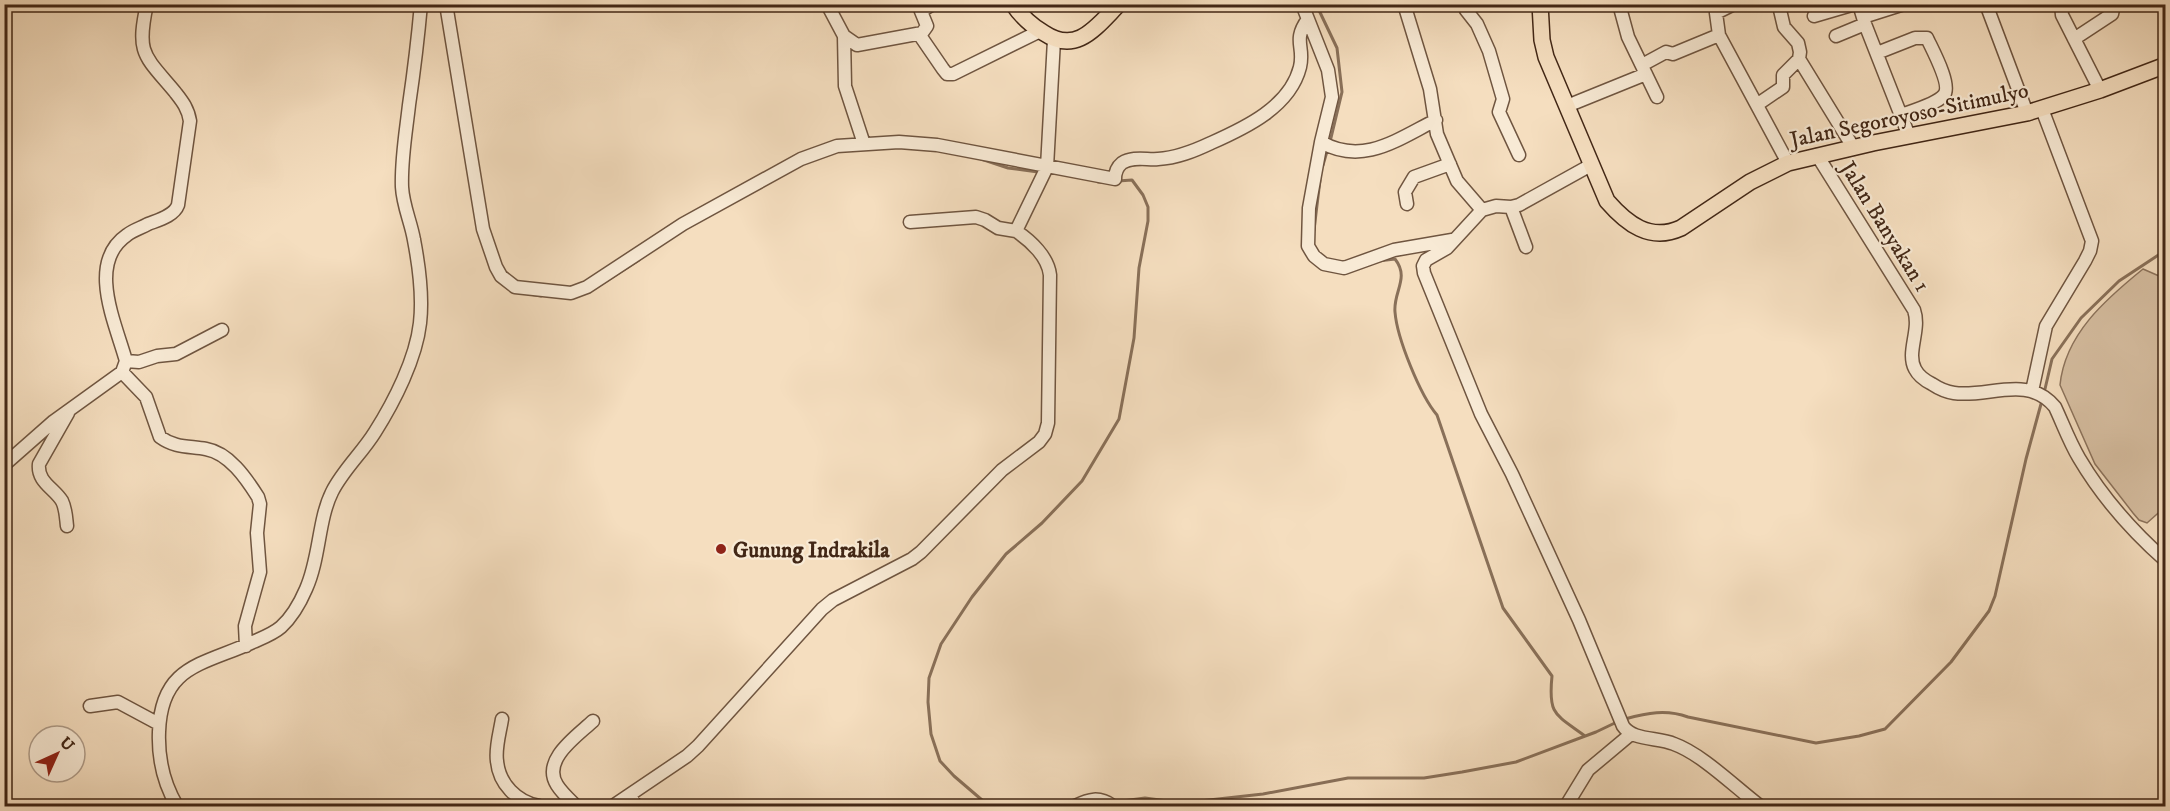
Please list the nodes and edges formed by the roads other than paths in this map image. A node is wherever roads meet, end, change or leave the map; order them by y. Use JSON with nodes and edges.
{"nodes":[{"id":1,"x":147,"y":4,"type":"edge"},
{"id":2,"x":421,"y":4,"type":"edge"},
{"id":3,"x":446,"y":4,"type":"edge"},
{"id":4,"x":827,"y":4,"type":"edge"},
{"id":5,"x":933,"y":4,"type":"edge"},
{"id":6,"x":1013,"y":4,"type":"edge"},
{"id":7,"x":1119,"y":4,"type":"edge"},
{"id":8,"x":1302,"y":4,"type":"edge"},
{"id":9,"x":1404,"y":4,"type":"edge"},
{"id":10,"x":1468,"y":4,"type":"edge"},
{"id":11,"x":1540,"y":4,"type":"edge"},
{"id":12,"x":1619,"y":4,"type":"edge"},
{"id":13,"x":1734,"y":4,"type":"edge"},
{"id":14,"x":1904,"y":4,"type":"edge"},
{"id":15,"x":1986,"y":4,"type":"edge"},
{"id":16,"x":2061,"y":4,"type":"edge"},
{"id":17,"x":2114,"y":4,"type":"edge"},
{"id":18,"x":920,"y":8,"type":"edge"},
{"id":19,"x":1826,"y":8,"type":"edge"},
{"id":20,"x":1780,"y":10,"type":"dead end"},
{"id":21,"x":1861,"y":13,"type":"edge"},
{"id":22,"x":1814,"y":16,"type":"dead end"},
{"id":23,"x":1308,"y":19,"type":"junction"},
{"id":24,"x":1040,"y":31,"type":"junction"},
{"id":25,"x":919,"y":34,"type":"junction"},
{"id":26,"x":1719,"y":35,"type":"junction"},
{"id":27,"x":844,"y":36,"type":"junction"},
{"id":28,"x":1836,"y":36,"type":"dead end"},
{"id":29,"x":2074,"y":39,"type":"junction"},
{"id":30,"x":1054,"y":40,"type":"junction"},
{"id":31,"x":1877,"y":53,"type":"junction"},
{"id":32,"x":1799,"y":59,"type":"junction"},
{"id":33,"x":2166,"y":65,"type":"edge"},
{"id":34,"x":1644,"y":70,"type":"junction"},
{"id":35,"x":2100,"y":90,"type":"junction"},
{"id":36,"x":1657,"y":97,"type":"dead end"},
{"id":37,"x":1758,"y":105,"type":"junction"},
{"id":38,"x":1567,"y":106,"type":"junction"},
{"id":39,"x":2035,"y":111,"type":"junction"},
{"id":40,"x":1901,"y":115,"type":"junction"},
{"id":41,"x":1436,"y":120,"type":"junction"},
{"id":42,"x":1909,"y":136,"type":"junction"},
{"id":43,"x":864,"y":144,"type":"junction"},
{"id":44,"x":1327,"y":145,"type":"junction"},
{"id":45,"x":1853,"y":147,"type":"junction"},
{"id":46,"x":1519,"y":155,"type":"dead end"},
{"id":47,"x":1816,"y":155,"type":"junction"},
{"id":48,"x":1788,"y":163,"type":"junction"},
{"id":49,"x":1450,"y":164,"type":"junction"},
{"id":50,"x":1591,"y":165,"type":"junction"},
{"id":51,"x":1047,"y":166,"type":"junction"},
{"id":52,"x":1407,"y":204,"type":"dead end"},
{"id":53,"x":1511,"y":207,"type":"junction"},
{"id":54,"x":1482,"y":210,"type":"junction"},
{"id":55,"x":910,"y":222,"type":"dead end"},
{"id":56,"x":1016,"y":231,"type":"junction"},
{"id":57,"x":1456,"y":240,"type":"junction"},
{"id":58,"x":1526,"y":247,"type":"dead end"},
{"id":59,"x":222,"y":330,"type":"dead end"},
{"id":60,"x":124,"y":366,"type":"junction"},
{"id":61,"x":2032,"y":391,"type":"junction"},
{"id":62,"x":70,"y":410,"type":"junction"},
{"id":63,"x":4,"y":465,"type":"edge"},
{"id":64,"x":67,"y":526,"type":"dead end"},
{"id":65,"x":2166,"y":561,"type":"edge"},
{"id":66,"x":246,"y":645,"type":"junction"},
{"id":67,"x":90,"y":706,"type":"dead end"},
{"id":68,"x":502,"y":719,"type":"dead end"},
{"id":69,"x":593,"y":721,"type":"dead end"},
{"id":70,"x":159,"y":724,"type":"junction"},
{"id":71,"x":1624,"y":725,"type":"junction"},
{"id":72,"x":630,"y":795,"type":"junction"},
{"id":73,"x":177,"y":807,"type":"edge"},
{"id":74,"x":539,"y":807,"type":"edge"},
{"id":75,"x":576,"y":807,"type":"edge"},
{"id":76,"x":613,"y":807,"type":"edge"},
{"id":77,"x":636,"y":807,"type":"edge"},
{"id":78,"x":1075,"y":807,"type":"edge"},
{"id":79,"x":1113,"y":807,"type":"edge"},
{"id":80,"x":1566,"y":807,"type":"edge"},
{"id":81,"x":1760,"y":807,"type":"edge"}],
"edges":[{"from":1,"to":60,"type":"street"},
{"from":2,"to":66,"type":"street"},
{"from":3,"to":43,"type":"street"},
{"from":4,"to":27,"type":"street"},
{"from":5,"to":18,"type":"street"},
{"from":6,"to":24,"type":"main road"},
{"from":7,"to":30,"type":"main road"},
{"from":8,"to":23,"type":"street"},
{"from":9,"to":41,"type":"street"},
{"from":10,"to":46,"type":"street"},
{"from":11,"to":38,"type":"main road","name":"Jalan Segoroyoso-Sitimulyo"},
{"from":12,"to":34,"type":"street"},
{"from":13,"to":26,"type":"street"},
{"from":14,"to":21,"type":"street"},
{"from":15,"to":39,"type":"street"},
{"from":16,"to":29,"type":"street"},
{"from":17,"to":29,"type":"street"},
{"from":18,"to":25,"type":"street"},
{"from":19,"to":21,"type":"street"},
{"from":19,"to":22,"type":"street"},
{"from":20,"to":32,"type":"street"},
{"from":21,"to":28,"type":"street"},
{"from":21,"to":31,"type":"street"},
{"from":23,"to":44,"type":"street"},
{"from":23,"to":51,"type":"street"},
{"from":24,"to":25,"type":"street"},
{"from":24,"to":30,"type":"main road"},
{"from":25,"to":27,"type":"street"},
{"from":26,"to":34,"type":"street"},
{"from":26,"to":37,"type":"street"},
{"from":27,"to":43,"type":"street"},
{"from":29,"to":35,"type":"street"},
{"from":30,"to":51,"type":"street"},
{"from":31,"to":40,"type":"street"},
{"from":31,"to":40,"type":"street"},
{"from":32,"to":37,"type":"street"},
{"from":32,"to":45,"type":"street"},
{"from":33,"to":35,"type":"main road","name":"Jalan Segoroyoso-Sitimulyo"},
{"from":34,"to":36,"type":"street"},
{"from":34,"to":38,"type":"street"},
{"from":35,"to":39,"type":"main road","name":"Jalan Segoroyoso-Sitimulyo"},
{"from":37,"to":48,"type":"street"},
{"from":38,"to":50,"type":"main road","name":"Jalan Segoroyoso-Sitimulyo"},
{"from":39,"to":42,"type":"main road","name":"Jalan Segoroyoso-Sitimulyo"},
{"from":39,"to":61,"type":"street"},
{"from":40,"to":42,"type":"street"},
{"from":41,"to":44,"type":"street"},
{"from":41,"to":49,"type":"street"},
{"from":42,"to":45,"type":"main road","name":"Jalan Segoroyoso-Sitimulyo"},
{"from":43,"to":51,"type":"street"},
{"from":44,"to":57,"type":"street"},
{"from":45,"to":47,"type":"main road","name":"Jalan Segoroyoso-Sitimulyo"},
{"from":47,"to":48,"type":"main road","name":"Jalan Segoroyoso-Sitimulyo"},
{"from":47,"to":61,"type":"street","name":"Jalan Banyakan 1"},
{"from":48,"to":50,"type":"main road","name":"Jalan Segoroyoso-Sitimulyo"},
{"from":49,"to":52,"type":"street"},
{"from":49,"to":54,"type":"street"},
{"from":50,"to":53,"type":"street"},
{"from":51,"to":56,"type":"street"},
{"from":53,"to":54,"type":"street"},
{"from":53,"to":58,"type":"street"},
{"from":54,"to":57,"type":"street"},
{"from":55,"to":56,"type":"street"},
{"from":56,"to":72,"type":"street"},
{"from":57,"to":71,"type":"street"},
{"from":59,"to":60,"type":"street"},
{"from":60,"to":62,"type":"street"},
{"from":60,"to":66,"type":"street"},
{"from":61,"to":65,"type":"street"},
{"from":62,"to":63,"type":"street"},
{"from":62,"to":64,"type":"street"},
{"from":66,"to":70,"type":"street"},
{"from":67,"to":70,"type":"street"},
{"from":68,"to":74,"type":"street"},
{"from":69,"to":75,"type":"street"},
{"from":70,"to":73,"type":"street"},
{"from":71,"to":80,"type":"street"},
{"from":71,"to":81,"type":"street"},
{"from":72,"to":76,"type":"street"},
{"from":72,"to":77,"type":"street"},
{"from":78,"to":79,"type":"street"}]}
